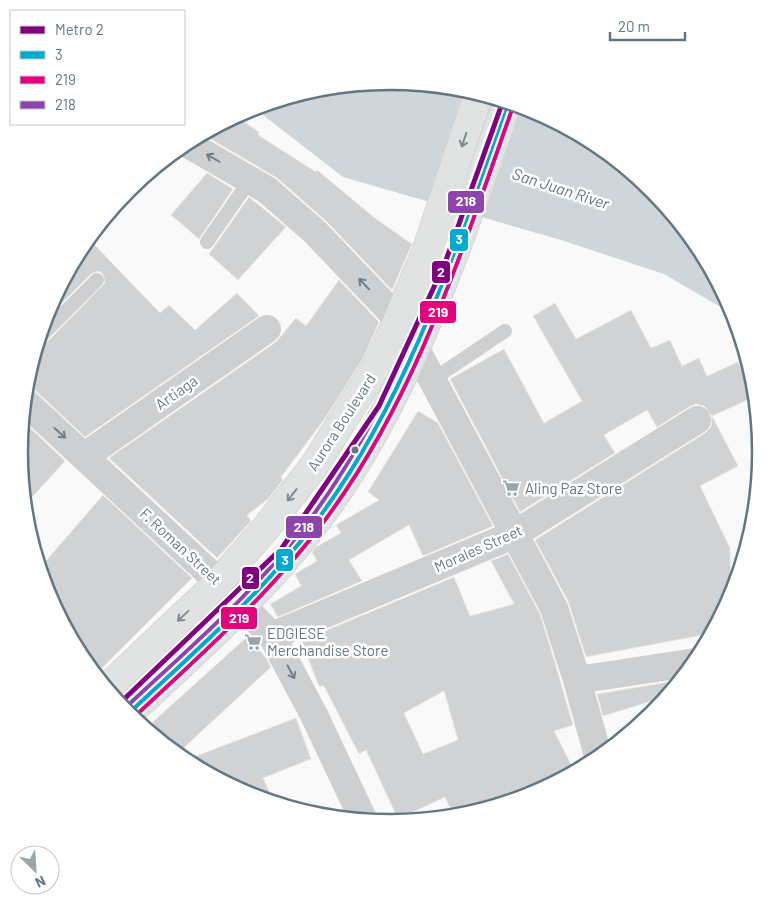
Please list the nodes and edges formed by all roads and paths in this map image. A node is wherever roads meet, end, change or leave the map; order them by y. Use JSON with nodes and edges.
{"nodes":[{"id":1,"x":477,"y":100,"type":"edge"},
{"id":2,"x":506,"y":109,"type":"edge"},
{"id":3,"x":195,"y":147,"type":"edge"},
{"id":4,"x":250,"y":180,"type":"junction"},
{"id":5,"x":207,"y":242,"type":"dead end"},
{"id":6,"x":97,"y":280,"type":"dead end"},
{"id":7,"x":398,"y":319,"type":"junction"},
{"id":8,"x":50,"y":328,"type":"edge"},
{"id":9,"x":267,"y":329,"type":"dead end"},
{"id":10,"x":505,"y":332,"type":"dead end"},
{"id":11,"x":416,"y":349,"type":"junction"},
{"id":12,"x":432,"y":380,"type":"junction"},
{"id":13,"x":31,"y":407,"type":"edge"},
{"id":14,"x":697,"y":420,"type":"dead end"},
{"id":15,"x":85,"y":456,"type":"junction"},
{"id":16,"x":514,"y":535,"type":"junction"},
{"id":17,"x":219,"y":582,"type":"junction"},
{"id":18,"x":243,"y":605,"type":"junction"},
{"id":19,"x":272,"y":636,"type":"junction"},
{"id":20,"x":684,"y":664,"type":"edge"},
{"id":21,"x":578,"y":680,"type":"junction"},
{"id":22,"x":111,"y":684,"type":"edge"},
{"id":23,"x":134,"y":709,"type":"edge"},
{"id":24,"x":597,"y":750,"type":"edge"},
{"id":25,"x":360,"y":814,"type":"edge"}],
"edges":[{"from":1,"to":7,"type":"main road","name":"Aurora Boulevard","one_way":true},
{"from":2,"to":11,"type":"main road","name":"Aurora Boulevard"},
{"from":4,"to":3,"type":"street","one_way":true},
{"from":4,"to":5,"type":"lane"},
{"from":7,"to":4,"type":"street","one_way":true},
{"from":6,"to":8,"type":"lane"},
{"from":7,"to":11,"type":"street"},
{"from":7,"to":17,"type":"main road","name":"Aurora Boulevard","one_way":true},
{"from":9,"to":15,"type":"street","name":"Artiaga"},
{"from":10,"to":12,"type":"lane"},
{"from":11,"to":12,"type":"street"},
{"from":11,"to":18,"type":"main road","name":"Aurora Boulevard"},
{"from":12,"to":16,"type":"street"},
{"from":13,"to":15,"type":"street","name":"F. Roman Street","one_way":true},
{"from":14,"to":16,"type":"street","name":"Morales Street"},
{"from":15,"to":17,"type":"street","name":"F. Roman Street"},
{"from":16,"to":19,"type":"street","name":"Morales Street"},
{"from":16,"to":21,"type":"street"},
{"from":17,"to":18,"type":"street","name":"F. Roman Street"},
{"from":17,"to":22,"type":"main road","name":"Aurora Boulevard","one_way":true},
{"from":18,"to":19,"type":"street","name":"F. Roman Street"},
{"from":18,"to":23,"type":"main road","name":"Aurora Boulevard"},
{"from":19,"to":25,"type":"street","name":"F. Roman Street","one_way":true},
{"from":20,"to":21,"type":"street"},
{"from":21,"to":24,"type":"street"}]}
